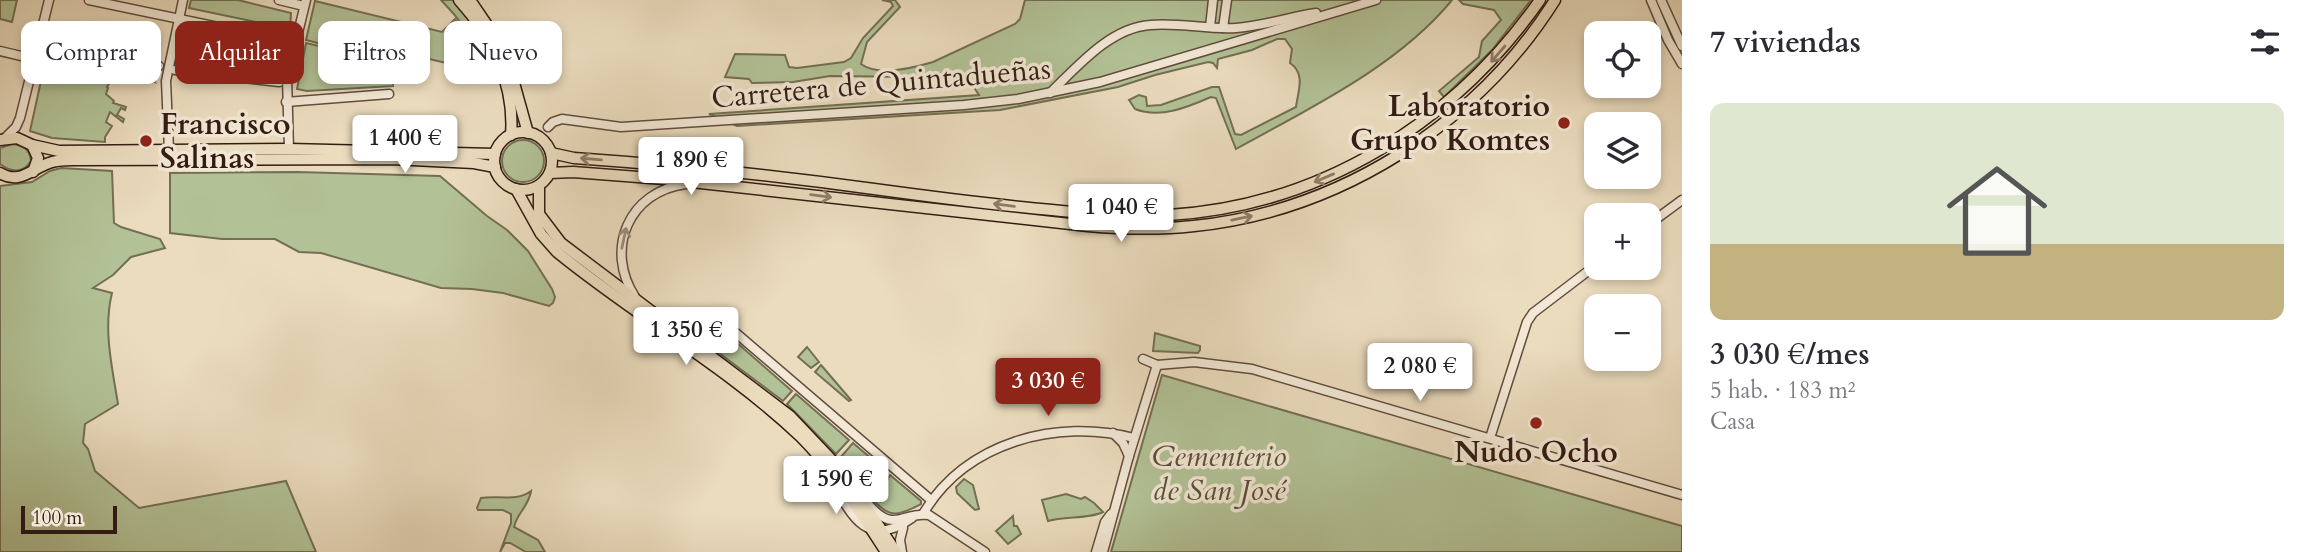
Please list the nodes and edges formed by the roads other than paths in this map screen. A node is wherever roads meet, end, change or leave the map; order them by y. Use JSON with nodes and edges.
{"nodes":[{"id":1,"x":49,"y":0,"type":"edge"},
{"id":2,"x":89,"y":0,"type":"edge"},
{"id":3,"x":183,"y":0,"type":"edge"},
{"id":4,"x":279,"y":0,"type":"edge"},
{"id":5,"x":459,"y":0,"type":"edge"},
{"id":6,"x":470,"y":0,"type":"edge"},
{"id":7,"x":1213,"y":0,"type":"edge"},
{"id":8,"x":1227,"y":0,"type":"edge"},
{"id":9,"x":1376,"y":0,"type":"edge"},
{"id":10,"x":1540,"y":0,"type":"edge"},
{"id":11,"x":1555,"y":0,"type":"edge"},
{"id":12,"x":1651,"y":0,"type":"edge"},
{"id":13,"x":1661,"y":0,"type":"edge"},
{"id":14,"x":305,"y":3,"type":"edge"},
{"id":15,"x":1329,"y":14,"type":"junction"},
{"id":16,"x":178,"y":19,"type":"junction"},
{"id":17,"x":44,"y":21,"type":"edge"},
{"id":18,"x":188,"y":21,"type":"edge"},
{"id":19,"x":300,"y":21,"type":"edge"},
{"id":20,"x":1209,"y":27,"type":"junction"},
{"id":21,"x":1223,"y":27,"type":"junction"},
{"id":22,"x":1682,"y":46,"type":"edge"},
{"id":23,"x":0,"y":51,"type":"edge"},
{"id":24,"x":21,"y":56,"type":"edge"},
{"id":25,"x":1682,"y":64,"type":"edge"},
{"id":26,"x":28,"y":84,"type":"edge"},
{"id":27,"x":287,"y":84,"type":"edge"},
{"id":28,"x":1050,"y":93,"type":"junction"},
{"id":29,"x":388,"y":94,"type":"dead end"},
{"id":30,"x":286,"y":102,"type":"junction"},
{"id":31,"x":20,"y":118,"type":"junction"},
{"id":32,"x":548,"y":127,"type":"dead end"},
{"id":33,"x":528,"y":133,"type":"junction"},
{"id":34,"x":511,"y":135,"type":"junction"},
{"id":35,"x":3,"y":139,"type":"edge"},
{"id":36,"x":29,"y":143,"type":"junction"},
{"id":37,"x":289,"y":149,"type":"junction"},
{"id":38,"x":169,"y":150,"type":"junction"},
{"id":39,"x":551,"y":153,"type":"junction"},
{"id":40,"x":495,"y":154,"type":"junction"},
{"id":41,"x":495,"y":167,"type":"junction"},
{"id":42,"x":33,"y":172,"type":"junction"},
{"id":43,"x":550,"y":173,"type":"junction"},
{"id":44,"x":3,"y":176,"type":"edge"},
{"id":45,"x":539,"y":186,"type":"junction"},
{"id":46,"x":753,"y":188,"type":"junction"},
{"id":47,"x":516,"y":190,"type":"junction"},
{"id":48,"x":1682,"y":200,"type":"edge"},
{"id":49,"x":1661,"y":215,"type":"edge"},
{"id":50,"x":1584,"y":274,"type":"edge"},
{"id":51,"x":639,"y":302,"type":"junction"},
{"id":52,"x":689,"y":339,"type":"junction"},
{"id":53,"x":1143,"y":359,"type":"dead end"},
{"id":54,"x":1157,"y":365,"type":"junction"},
{"id":55,"x":1113,"y":433,"type":"junction"},
{"id":56,"x":1134,"y":438,"type":"junction"},
{"id":57,"x":1490,"y":438,"type":"junction"},
{"id":58,"x":1129,"y":456,"type":"junction"},
{"id":59,"x":850,"y":483,"type":"junction"},
{"id":60,"x":1682,"y":495,"type":"edge"},
{"id":61,"x":931,"y":500,"type":"junction"},
{"id":62,"x":1113,"y":511,"type":"junction"},
{"id":63,"x":918,"y":515,"type":"junction"},
{"id":64,"x":901,"y":524,"type":"junction"},
{"id":65,"x":882,"y":542,"type":"edge"},
{"id":66,"x":896,"y":552,"type":"edge"},
{"id":67,"x":902,"y":552,"type":"edge"},
{"id":68,"x":985,"y":552,"type":"edge"},
{"id":69,"x":1097,"y":552,"type":"edge"},
{"id":70,"x":1104,"y":552,"type":"edge"}],
"edges":[{"from":1,"to":17,"type":"street"},
{"from":2,"to":16,"type":"street"},
{"from":3,"to":16,"type":"street"},
{"from":4,"to":14,"type":"street"},
{"from":5,"to":34,"type":"main road"},
{"from":6,"to":33,"type":"main road"},
{"from":7,"to":20,"type":"street"},
{"from":8,"to":21,"type":"street"},
{"from":9,"to":15,"type":"street","name":"Carretera de Quintadueñas"},
{"from":10,"to":39,"type":"main road","one_way":true},
{"from":46,"to":11,"type":"main road","one_way":true},
{"from":12,"to":25,"type":"street"},
{"from":13,"to":22,"type":"street"},
{"from":14,"to":19,"type":"street"},
{"from":15,"to":21,"type":"street"},
{"from":15,"to":28,"type":"street","name":"Carretera de Quintadueñas"},
{"from":16,"to":18,"type":"street"},
{"from":16,"to":38,"type":"street"},
{"from":20,"to":21,"type":"street"},
{"from":20,"to":28,"type":"street"},
{"from":23,"to":24,"type":"street"},
{"from":26,"to":31,"type":"street"},
{"from":27,"to":30,"type":"street"},
{"from":28,"to":32,"type":"street","name":"Carretera de Quintadueñas"},
{"from":29,"to":30,"type":"street"},
{"from":30,"to":37,"type":"street"},
{"from":31,"to":35,"type":"street"},
{"from":31,"to":36,"type":"street"},
{"from":33,"to":34,"type":"main road"},
{"from":33,"to":39,"type":"main road"},
{"from":34,"to":40,"type":"main road"},
{"from":35,"to":36,"type":"main road"},
{"from":36,"to":38,"type":"main road"},
{"from":36,"to":42,"type":"main road"},
{"from":37,"to":38,"type":"main road"},
{"from":37,"to":40,"type":"main road"},
{"from":39,"to":43,"type":"main road"},
{"from":40,"to":41,"type":"main road"},
{"from":41,"to":42,"type":"main road"},
{"from":41,"to":47,"type":"main road"},
{"from":42,"to":44,"type":"main road"},
{"from":43,"to":45,"type":"main road"},
{"from":43,"to":46,"type":"main road"},
{"from":45,"to":47,"type":"main road"},
{"from":45,"to":51,"type":"main road"},
{"from":51,"to":46,"type":"street","one_way":true},
{"from":47,"to":65,"type":"main road"},
{"from":48,"to":49,"type":"street"},
{"from":50,"to":57,"type":"street"},
{"from":51,"to":52,"type":"main road"},
{"from":52,"to":59,"type":"main road"},
{"from":52,"to":61,"type":"street"},
{"from":53,"to":54,"type":"street"},
{"from":54,"to":56,"type":"street"},
{"from":54,"to":57,"type":"street"},
{"from":55,"to":56,"type":"street"},
{"from":55,"to":58,"type":"street"},
{"from":55,"to":61,"type":"street"},
{"from":56,"to":58,"type":"street"},
{"from":57,"to":60,"type":"street"},
{"from":58,"to":62,"type":"street"},
{"from":59,"to":64,"type":"street"},
{"from":59,"to":65,"type":"main road"},
{"from":61,"to":63,"type":"street"},
{"from":62,"to":69,"type":"street"},
{"from":62,"to":70,"type":"street"},
{"from":63,"to":64,"type":"street"},
{"from":63,"to":68,"type":"street"},
{"from":64,"to":65,"type":"street"},
{"from":64,"to":67,"type":"street"},
{"from":65,"to":66,"type":"main road"}]}
